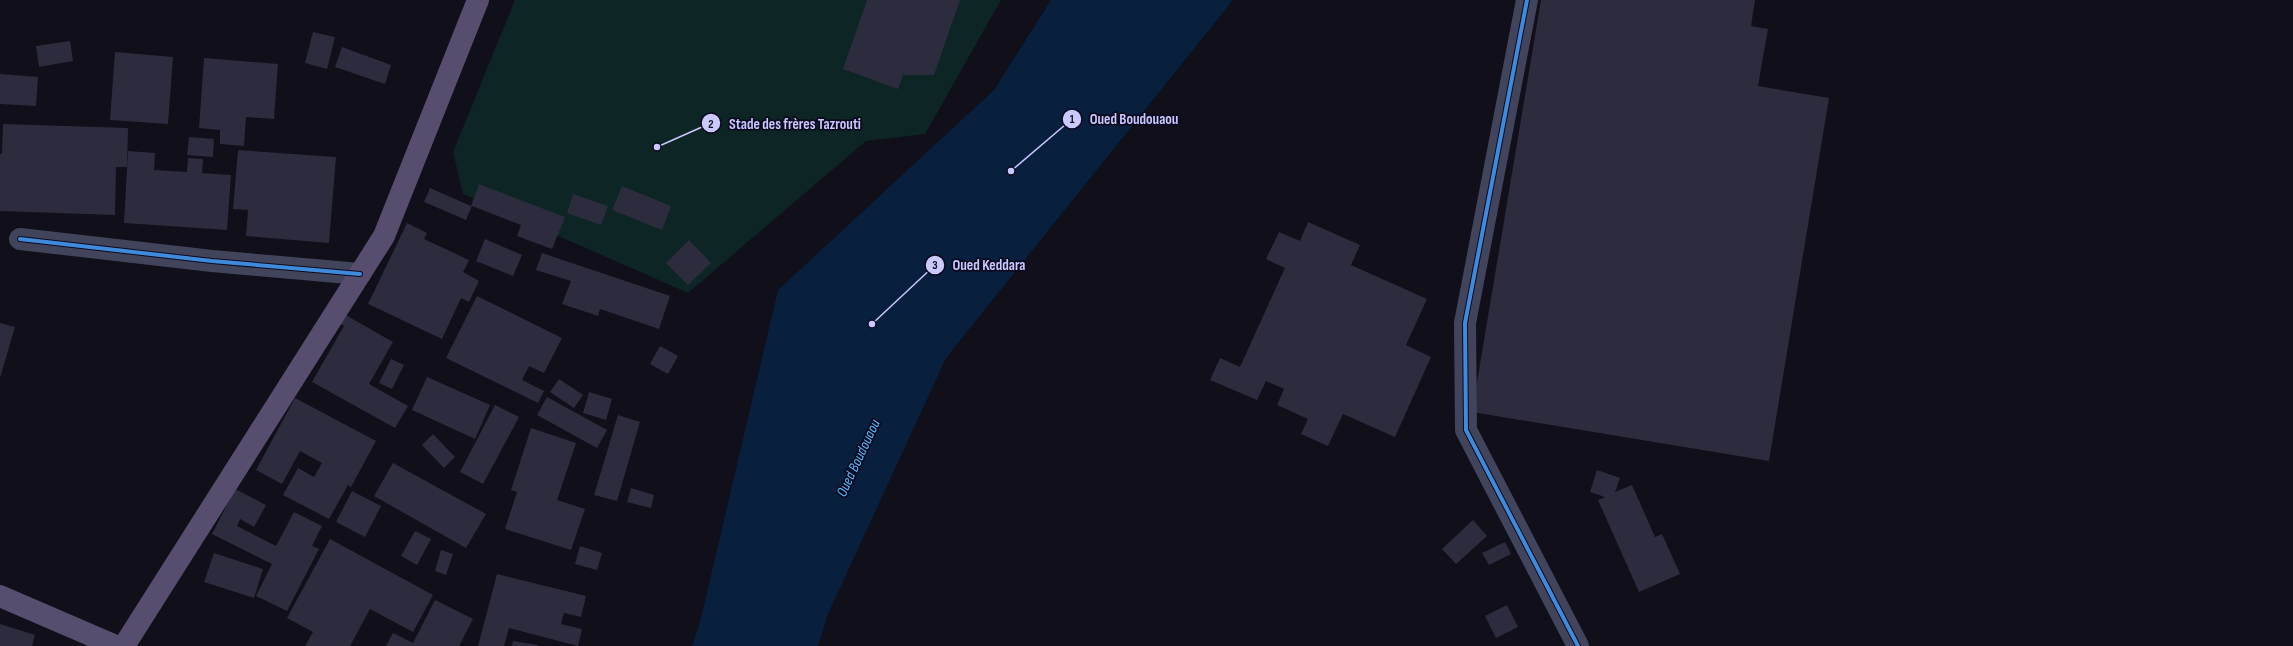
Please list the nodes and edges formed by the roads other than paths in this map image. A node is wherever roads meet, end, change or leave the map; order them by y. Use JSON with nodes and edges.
{"nodes":[{"id":1,"x":478,"y":0,"type":"edge"},
{"id":2,"x":1527,"y":0,"type":"edge"},
{"id":3,"x":20,"y":239,"type":"dead end"},
{"id":4,"x":360,"y":274,"type":"junction"},
{"id":5,"x":0,"y":596,"type":"edge"},
{"id":6,"x":116,"y":646,"type":"edge"},
{"id":7,"x":124,"y":646,"type":"edge"},
{"id":8,"x":1578,"y":646,"type":"edge"}],
"edges":[{"from":1,"to":4,"type":"main road"},
{"from":2,"to":8,"type":"street"},
{"from":3,"to":4,"type":"street"},
{"from":4,"to":7,"type":"main road"},
{"from":5,"to":6,"type":"main road"}]}
